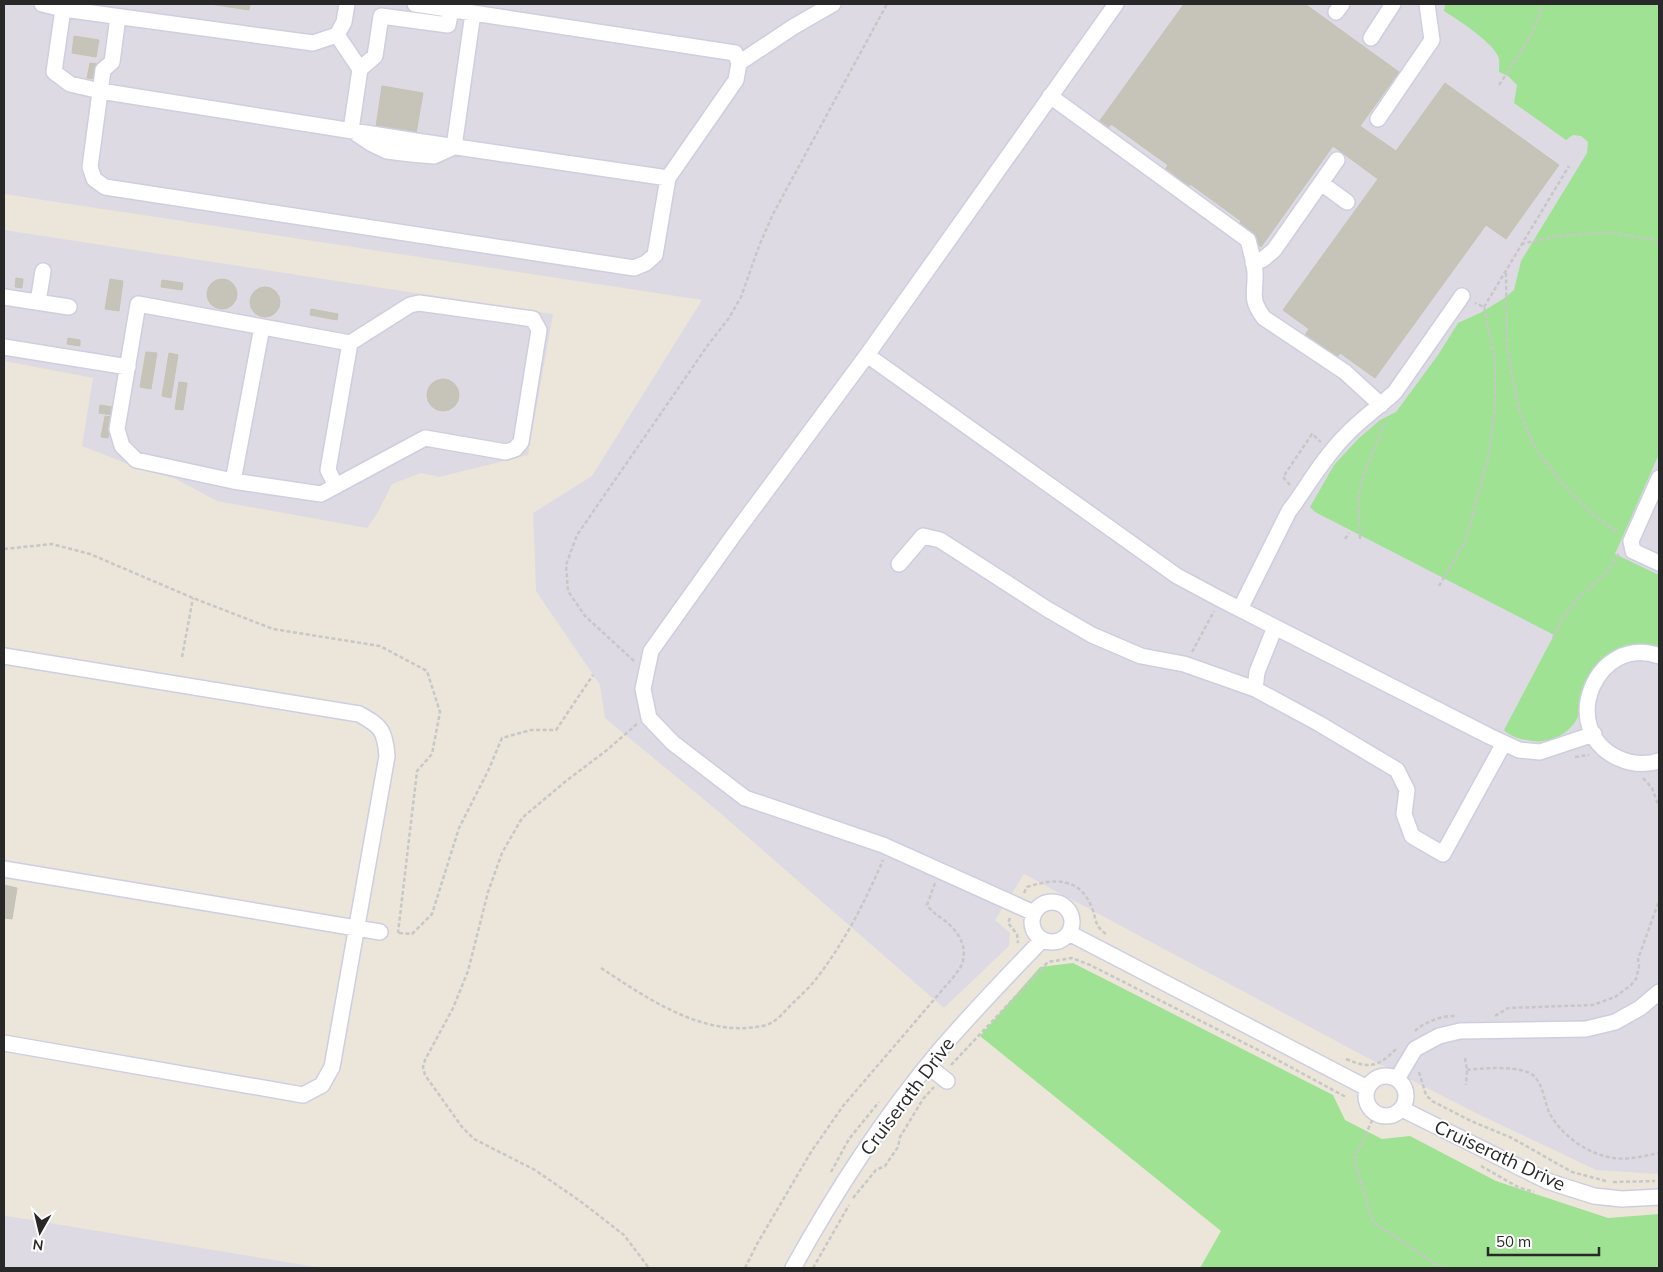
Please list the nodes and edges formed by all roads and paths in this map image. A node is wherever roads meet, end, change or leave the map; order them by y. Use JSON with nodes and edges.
{"nodes":[{"id":1,"x":42,"y":4,"type":"edge"},
{"id":2,"x":347,"y":4,"type":"edge"},
{"id":3,"x":415,"y":4,"type":"edge"},
{"id":4,"x":833,"y":4,"type":"edge"},
{"id":5,"x":887,"y":4,"type":"edge"},
{"id":6,"x":1116,"y":4,"type":"edge"},
{"id":7,"x":1393,"y":4,"type":"edge"},
{"id":8,"x":1426,"y":4,"type":"edge"},
{"id":9,"x":1542,"y":4,"type":"edge"},
{"id":10,"x":63,"y":9,"type":"junction"},
{"id":11,"x":451,"y":9,"type":"junction"},
{"id":12,"x":476,"y":10,"type":"edge"},
{"id":13,"x":118,"y":17,"type":"junction"},
{"id":14,"x":337,"y":35,"type":"junction"},
{"id":15,"x":1371,"y":38,"type":"dead end"},
{"id":16,"x":739,"y":63,"type":"junction"},
{"id":17,"x":360,"y":69,"type":"junction"},
{"id":18,"x":1499,"y":85,"type":"dead end"},
{"id":19,"x":100,"y":91,"type":"junction"},
{"id":20,"x":1050,"y":96,"type":"junction"},
{"id":21,"x":1378,"y":120,"type":"dead end"},
{"id":22,"x":351,"y":130,"type":"junction"},
{"id":23,"x":454,"y":147,"type":"junction"},
{"id":24,"x":1337,"y":160,"type":"dead end"},
{"id":25,"x":1568,"y":166,"type":"dead end"},
{"id":26,"x":668,"y":178,"type":"junction"},
{"id":27,"x":1321,"y":183,"type":"junction"},
{"id":28,"x":1347,"y":202,"type":"dead end"},
{"id":29,"x":1659,"y":242,"type":"edge"},
{"id":30,"x":1521,"y":244,"type":"junction"},
{"id":31,"x":1253,"y":263,"type":"junction"},
{"id":32,"x":43,"y":270,"type":"dead end"},
{"id":33,"x":1506,"y":273,"type":"junction"},
{"id":34,"x":1462,"y":296,"type":"joint"},
{"id":35,"x":4,"y":297,"type":"edge"},
{"id":36,"x":38,"y":302,"type":"junction"},
{"id":37,"x":69,"y":306,"type":"dead end"},
{"id":38,"x":1484,"y":307,"type":"junction"},
{"id":39,"x":262,"y":327,"type":"junction"},
{"id":40,"x":350,"y":343,"type":"junction"},
{"id":41,"x":4,"y":347,"type":"edge"},
{"id":42,"x":867,"y":355,"type":"junction"},
{"id":43,"x":128,"y":367,"type":"junction"},
{"id":44,"x":1385,"y":410,"type":"junction"},
{"id":45,"x":1659,"y":478,"type":"edge"},
{"id":46,"x":233,"y":481,"type":"junction"},
{"id":47,"x":336,"y":486,"type":"junction"},
{"id":48,"x":1349,"y":533,"type":"dead end"},
{"id":49,"x":1346,"y":539,"type":"dead end"},
{"id":50,"x":1360,"y":539,"type":"dead end"},
{"id":51,"x":1629,"y":540,"type":"junction"},
{"id":52,"x":4,"y":549,"type":"edge"},
{"id":53,"x":1659,"y":563,"type":"edge"},
{"id":54,"x":899,"y":564,"type":"dead end"},
{"id":55,"x":1439,"y":586,"type":"dead end"},
{"id":56,"x":193,"y":598,"type":"junction"},
{"id":57,"x":1240,"y":608,"type":"junction"},
{"id":58,"x":1214,"y":610,"type":"dead end"},
{"id":59,"x":1275,"y":627,"type":"junction"},
{"id":60,"x":1553,"y":638,"type":"dead end"},
{"id":61,"x":4,"y":656,"type":"edge"},
{"id":62,"x":1659,"y":656,"type":"edge"},
{"id":63,"x":182,"y":657,"type":"dead end"},
{"id":64,"x":1186,"y":664,"type":"junction"},
{"id":65,"x":647,"y":671,"type":"junction"},
{"id":66,"x":593,"y":675,"type":"dead end"},
{"id":67,"x":1254,"y":689,"type":"junction"},
{"id":68,"x":648,"y":714,"type":"junction"},
{"id":69,"x":1594,"y":734,"type":"junction"},
{"id":70,"x":1504,"y":743,"type":"junction"},
{"id":71,"x":1658,"y":763,"type":"edge"},
{"id":72,"x":889,"y":847,"type":"junction"},
{"id":73,"x":4,"y":869,"type":"edge"},
{"id":74,"x":940,"y":870,"type":"junction"},
{"id":75,"x":1027,"y":887,"type":"dead end"},
{"id":76,"x":1659,"y":901,"type":"edge"},
{"id":77,"x":1034,"y":913,"type":"junction"},
{"id":78,"x":357,"y":928,"type":"junction"},
{"id":79,"x":380,"y":932,"type":"joint"},
{"id":80,"x":398,"y":933,"type":"junction"},
{"id":81,"x":1069,"y":933,"type":"junction"},
{"id":82,"x":1108,"y":936,"type":"dead end"},
{"id":83,"x":1042,"y":940,"type":"junction"},
{"id":84,"x":601,"y":968,"type":"dead end"},
{"id":85,"x":1659,"y":992,"type":"edge"},
{"id":86,"x":1458,"y":1016,"type":"dead end"},
{"id":87,"x":1492,"y":1017,"type":"dead end"},
{"id":88,"x":1412,"y":1034,"type":"dead end"},
{"id":89,"x":4,"y":1043,"type":"edge"},
{"id":90,"x":1398,"y":1047,"type":"dead end"},
{"id":91,"x":1338,"y":1055,"type":"dead end"},
{"id":92,"x":1465,"y":1058,"type":"dead end"},
{"id":93,"x":928,"y":1066,"type":"junction"},
{"id":94,"x":1467,"y":1070,"type":"junction"},
{"id":95,"x":1419,"y":1071,"type":"dead end"},
{"id":96,"x":944,"y":1078,"type":"junction"},
{"id":97,"x":1397,"y":1079,"type":"junction"},
{"id":98,"x":1466,"y":1085,"type":"dead end"},
{"id":99,"x":1367,"y":1088,"type":"junction"},
{"id":100,"x":1344,"y":1096,"type":"dead end"},
{"id":101,"x":1402,"y":1109,"type":"junction"},
{"id":102,"x":1376,"y":1114,"type":"junction"},
{"id":103,"x":1659,"y":1152,"type":"edge"},
{"id":104,"x":1659,"y":1181,"type":"edge"},
{"id":105,"x":1659,"y":1197,"type":"edge"},
{"id":106,"x":649,"y":1268,"type":"edge"},
{"id":107,"x":745,"y":1268,"type":"edge"},
{"id":108,"x":793,"y":1268,"type":"edge"},
{"id":109,"x":813,"y":1268,"type":"edge"},
{"id":110,"x":1442,"y":1268,"type":"edge"}],
"edges":[{"from":1,"to":10,"type":"street"},
{"from":2,"to":14,"type":"street"},
{"from":3,"to":11,"type":"street"},
{"from":4,"to":16,"type":"street"},
{"from":5,"to":65,"type":"path"},
{"from":6,"to":20,"type":"street"},
{"from":7,"to":15,"type":"street"},
{"from":8,"to":21,"type":"street"},
{"from":9,"to":18,"type":"path"},
{"from":10,"to":13,"type":"street"},
{"from":10,"to":19,"type":"street"},
{"from":11,"to":12,"type":"street"},
{"from":11,"to":17,"type":"street"},
{"from":12,"to":16,"type":"street"},
{"from":12,"to":23,"type":"street"},
{"from":13,"to":14,"type":"street"},
{"from":13,"to":19,"type":"street"},
{"from":14,"to":17,"type":"street"},
{"from":16,"to":26,"type":"street"},
{"from":17,"to":22,"type":"street"},
{"from":19,"to":22,"type":"street"},
{"from":19,"to":26,"type":"street"},
{"from":20,"to":31,"type":"street"},
{"from":20,"to":42,"type":"street"},
{"from":22,"to":23,"type":"street"},
{"from":22,"to":23,"type":"street"},
{"from":23,"to":26,"type":"street"},
{"from":24,"to":27,"type":"street"},
{"from":25,"to":30,"type":"path"},
{"from":27,"to":28,"type":"street"},
{"from":27,"to":31,"type":"street"},
{"from":29,"to":30,"type":"path"},
{"from":30,"to":33,"type":"path"},
{"from":31,"to":44,"type":"street"},
{"from":32,"to":36,"type":"street"},
{"from":33,"to":38,"type":"path"},
{"from":33,"to":51,"type":"path"},
{"from":34,"to":38,"type":"path"},
{"from":34,"to":44,"type":"street"},
{"from":35,"to":36,"type":"street"},
{"from":36,"to":37,"type":"street"},
{"from":38,"to":55,"type":"path"},
{"from":39,"to":40,"type":"street"},
{"from":39,"to":43,"type":"street"},
{"from":39,"to":46,"type":"street"},
{"from":40,"to":47,"type":"street"},
{"from":40,"to":47,"type":"street"},
{"from":41,"to":43,"type":"street"},
{"from":42,"to":57,"type":"street"},
{"from":42,"to":65,"type":"street"},
{"from":43,"to":46,"type":"street"},
{"from":44,"to":50,"type":"path"},
{"from":44,"to":57,"type":"street"},
{"from":45,"to":51,"type":"street"},
{"from":46,"to":47,"type":"street"},
{"from":48,"to":49,"type":"path"},
{"from":51,"to":53,"type":"street"},
{"from":51,"to":60,"type":"path"},
{"from":52,"to":56,"type":"path"},
{"from":54,"to":64,"type":"street"},
{"from":56,"to":63,"type":"path"},
{"from":56,"to":80,"type":"path"},
{"from":57,"to":59,"type":"street"},
{"from":58,"to":64,"type":"path"},
{"from":59,"to":67,"type":"street"},
{"from":59,"to":70,"type":"street"},
{"from":61,"to":78,"type":"street"},
{"from":62,"to":69,"type":"street"},
{"from":64,"to":67,"type":"street"},
{"from":65,"to":68,"type":"street"},
{"from":66,"to":80,"type":"path"},
{"from":67,"to":70,"type":"street"},
{"from":68,"to":72,"type":"street"},
{"from":68,"to":106,"type":"path"},
{"from":69,"to":70,"type":"street"},
{"from":69,"to":71,"type":"street"},
{"from":72,"to":74,"type":"street"},
{"from":72,"to":84,"type":"path"},
{"from":73,"to":78,"type":"street"},
{"from":74,"to":77,"type":"street"},
{"from":74,"to":107,"type":"path"},
{"from":75,"to":82,"type":"path"},
{"from":76,"to":87,"type":"path"},
{"from":77,"to":81,"type":"street"},
{"from":77,"to":83,"type":"street"},
{"from":78,"to":79,"type":"street"},
{"from":78,"to":89,"type":"street"},
{"from":79,"to":80,"type":"path"},
{"from":81,"to":83,"type":"street"},
{"from":81,"to":99,"type":"street"},
{"from":83,"to":93,"type":"street","name":"Cruiserath Drive"},
{"from":85,"to":97,"type":"street"},
{"from":86,"to":88,"type":"path"},
{"from":90,"to":91,"type":"path"},
{"from":92,"to":94,"type":"path"},
{"from":93,"to":96,"type":"street"},
{"from":93,"to":108,"type":"street","name":"Cruiserath Drive"},
{"from":94,"to":98,"type":"path"},
{"from":94,"to":103,"type":"path"},
{"from":95,"to":104,"type":"path"},
{"from":96,"to":100,"type":"path"},
{"from":96,"to":109,"type":"path"},
{"from":97,"to":99,"type":"street"},
{"from":97,"to":101,"type":"street"},
{"from":99,"to":102,"type":"street"},
{"from":101,"to":102,"type":"street"},
{"from":101,"to":105,"type":"street","name":"Cruiserath Drive"},
{"from":102,"to":110,"type":"path"}]}
